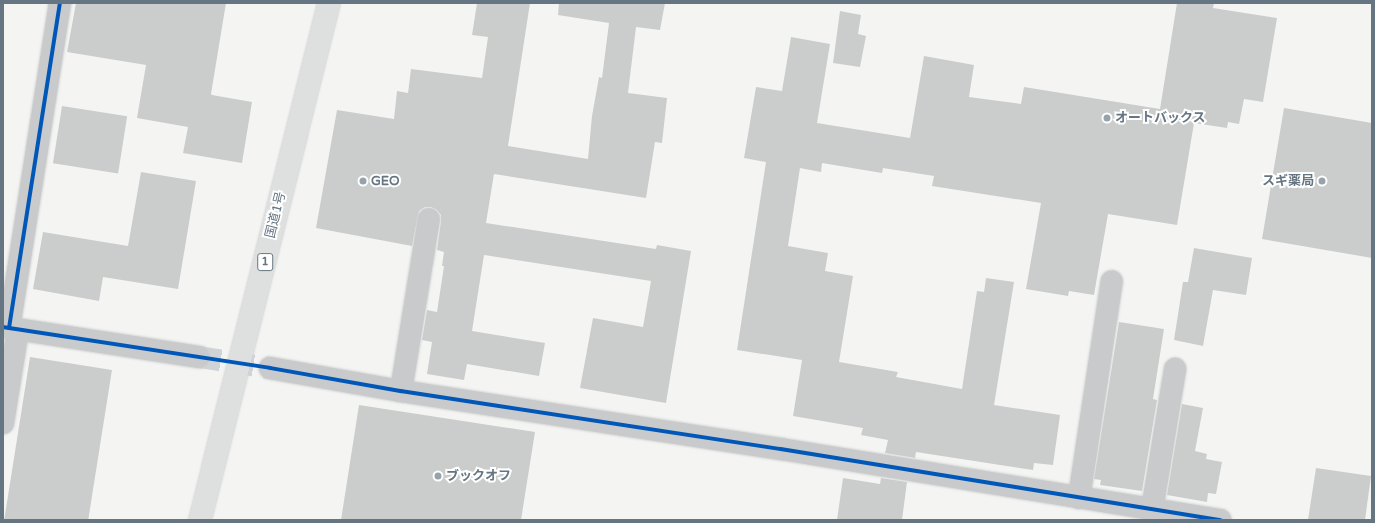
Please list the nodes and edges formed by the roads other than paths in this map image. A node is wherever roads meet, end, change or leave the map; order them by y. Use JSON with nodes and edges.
{"nodes":[{"id":1,"x":60,"y":3,"type":"edge"},
{"id":2,"x":329,"y":3,"type":"edge"},
{"id":3,"x":430,"y":219,"type":"dead end"},
{"id":4,"x":1112,"y":281,"type":"dead end"},
{"id":5,"x":10,"y":328,"type":"edge"},
{"id":6,"x":199,"y":357,"type":"tunnel mouth"},
{"id":7,"x":270,"y":368,"type":"tunnel mouth"},
{"id":8,"x":1175,"y":370,"type":"dead end"},
{"id":9,"x":401,"y":391,"type":"junction"},
{"id":10,"x":3,"y":422,"type":"edge"},
{"id":11,"x":1079,"y":498,"type":"junction"},
{"id":12,"x":1152,"y":510,"type":"junction"},
{"id":13,"x":200,"y":520,"type":"edge"},
{"id":14,"x":1220,"y":520,"type":"edge"}],
"edges":[{"from":1,"to":5,"type":"street"},
{"from":2,"to":13,"type":"highway","name":"国道1号","number":"1"},
{"from":3,"to":9,"type":"street"},
{"from":4,"to":11,"type":"street"},
{"from":5,"to":6,"type":"street"},
{"from":5,"to":10,"type":"street"},
{"from":7,"to":9,"type":"street"},
{"from":8,"to":12,"type":"street"},
{"from":9,"to":11,"type":"street"},
{"from":11,"to":12,"type":"street"},
{"from":12,"to":14,"type":"street"}]}
